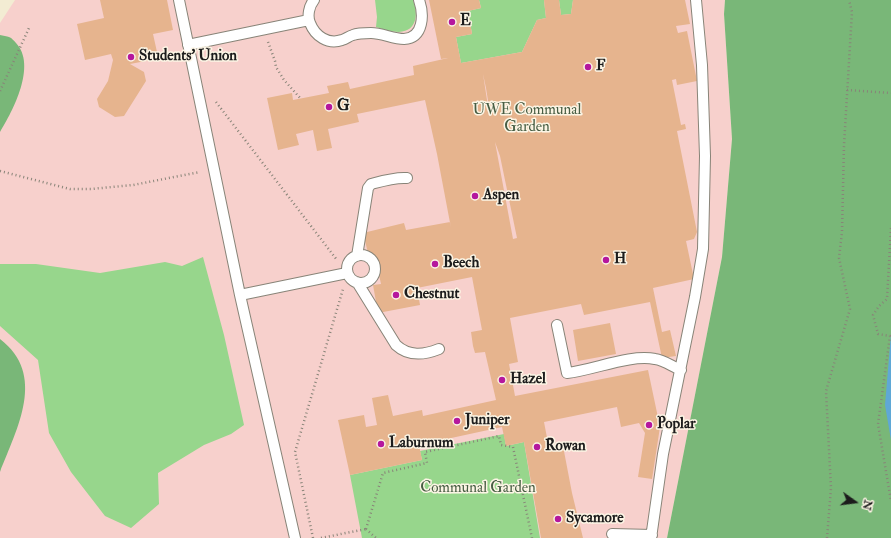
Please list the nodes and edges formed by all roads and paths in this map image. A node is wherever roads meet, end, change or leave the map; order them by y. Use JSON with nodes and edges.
{"nodes":[{"id":1,"x":178,"y":0,"type":"edge"},
{"id":2,"x":314,"y":0,"type":"edge"},
{"id":3,"x":419,"y":0,"type":"edge"},
{"id":4,"x":696,"y":0,"type":"edge"},
{"id":5,"x":849,"y":0,"type":"edge"},
{"id":6,"x":309,"y":20,"type":"junction"},
{"id":7,"x":29,"y":28,"type":"dead end"},
{"id":8,"x":261,"y":30,"type":"junction"},
{"id":9,"x":188,"y":45,"type":"junction"},
{"id":10,"x":847,"y":90,"type":"junction"},
{"id":11,"x":0,"y":91,"type":"edge"},
{"id":12,"x":891,"y":93,"type":"edge"},
{"id":13,"x":301,"y":99,"type":"dead end"},
{"id":14,"x":214,"y":169,"type":"junction"},
{"id":15,"x":0,"y":171,"type":"edge"},
{"id":16,"x":407,"y":178,"type":"dead end"},
{"id":17,"x":891,"y":228,"type":"edge"},
{"id":18,"x":357,"y":256,"type":"junction"},
{"id":19,"x":347,"y":273,"type":"junction"},
{"id":20,"x":357,"y":282,"type":"junction"},
{"id":21,"x":240,"y":295,"type":"junction"},
{"id":22,"x":557,"y":326,"type":"dead end"},
{"id":23,"x":439,"y":349,"type":"dead end"},
{"id":24,"x":681,"y":370,"type":"junction"},
{"id":25,"x":891,"y":501,"type":"edge"},
{"id":26,"x":366,"y":529,"type":"junction"},
{"id":27,"x":612,"y":534,"type":"dead end"},
{"id":28,"x":651,"y":536,"type":"edge"},
{"id":29,"x":295,"y":538,"type":"edge"},
{"id":30,"x":321,"y":538,"type":"edge"},
{"id":31,"x":376,"y":538,"type":"edge"},
{"id":32,"x":532,"y":538,"type":"edge"},
{"id":33,"x":827,"y":538,"type":"edge"}],
"edges":[{"from":1,"to":9,"type":"lane"},
{"from":2,"to":6,"type":"lane"},
{"from":3,"to":6,"type":"lane"},
{"from":4,"to":24,"type":"lane"},
{"from":5,"to":10,"type":"path"},
{"from":6,"to":8,"type":"lane"},
{"from":7,"to":11,"type":"path"},
{"from":8,"to":9,"type":"lane"},
{"from":8,"to":13,"type":"path"},
{"from":9,"to":14,"type":"lane"},
{"from":10,"to":12,"type":"path"},
{"from":10,"to":33,"type":"path"},
{"from":14,"to":15,"type":"path"},
{"from":14,"to":21,"type":"lane"},
{"from":16,"to":18,"type":"lane"},
{"from":17,"to":25,"type":"path"},
{"from":18,"to":19,"type":"lane"},
{"from":18,"to":20,"type":"lane"},
{"from":19,"to":20,"type":"lane"},
{"from":19,"to":21,"type":"lane"},
{"from":20,"to":23,"type":"lane"},
{"from":21,"to":29,"type":"lane"},
{"from":22,"to":24,"type":"lane"},
{"from":24,"to":28,"type":"lane"},
{"from":26,"to":30,"type":"path"},
{"from":26,"to":31,"type":"path"},
{"from":26,"to":32,"type":"path"},
{"from":27,"to":28,"type":"lane"}]}
